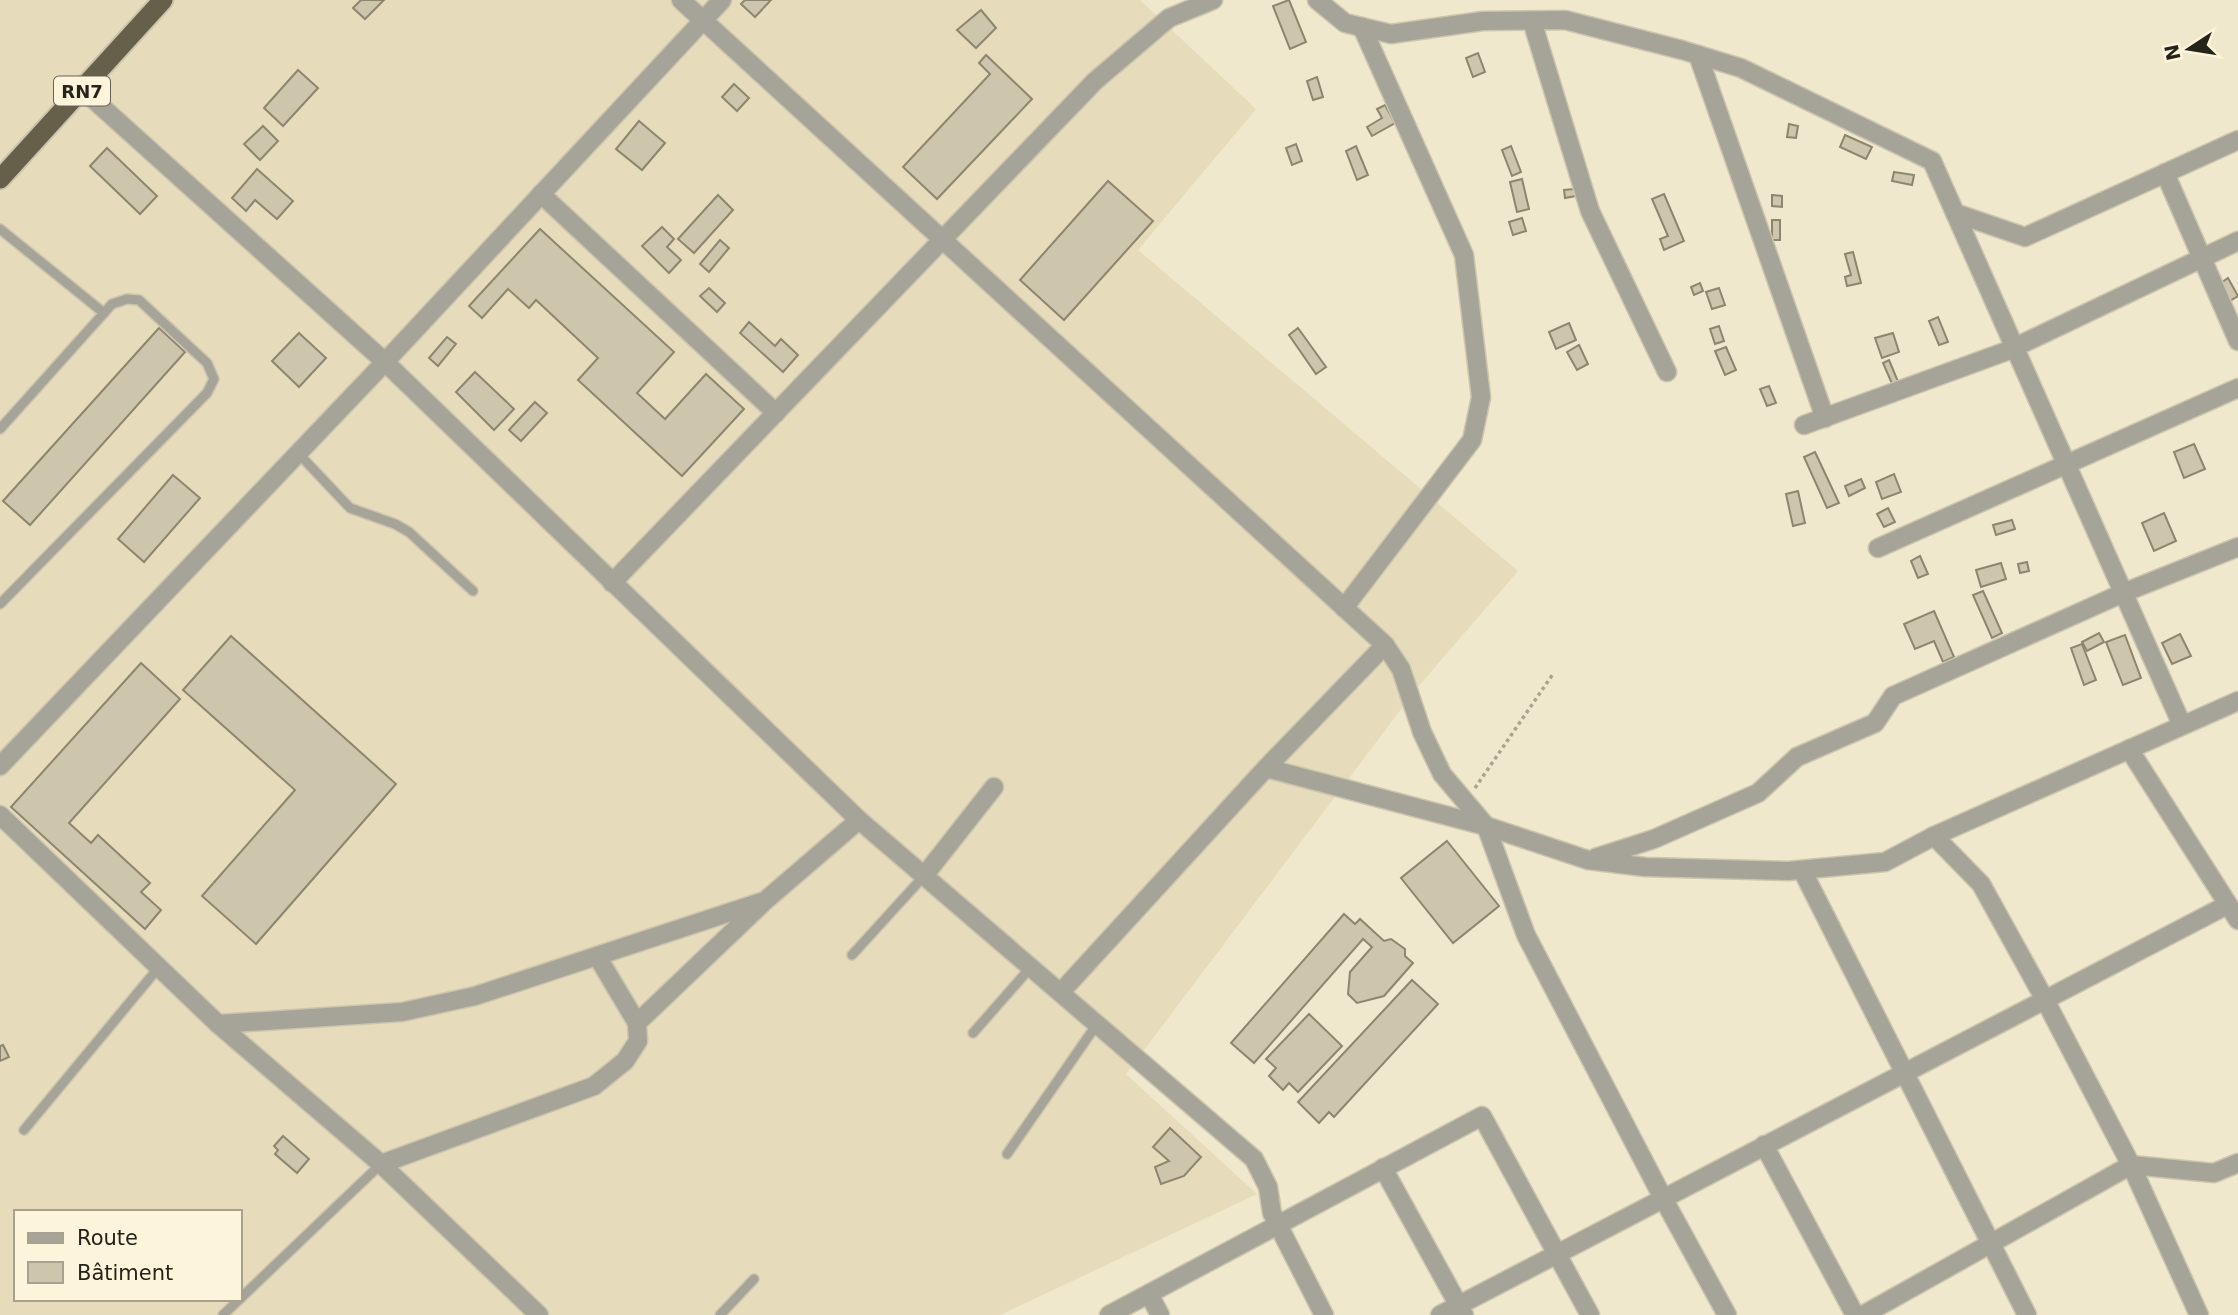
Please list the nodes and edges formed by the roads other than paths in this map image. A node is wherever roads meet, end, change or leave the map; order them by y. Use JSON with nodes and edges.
{"nodes":[{"id":1,"x":163,"y":0,"type":"edge"},
{"id":2,"x":681,"y":0,"type":"edge"},
{"id":3,"x":722,"y":0,"type":"edge"},
{"id":4,"x":1213,"y":0,"type":"edge"},
{"id":5,"x":1319,"y":1,"type":"edge"},
{"id":6,"x":704,"y":20,"type":"junction"},
{"id":7,"x":1532,"y":21,"type":"junction"},
{"id":8,"x":1362,"y":27,"type":"junction"},
{"id":9,"x":1698,"y":55,"type":"junction"},
{"id":10,"x":83,"y":90,"type":"junction"},
{"id":11,"x":2238,"y":140,"type":"edge"},
{"id":12,"x":2165,"y":173,"type":"junction"},
{"id":13,"x":0,"y":179,"type":"edge"},
{"id":14,"x":541,"y":194,"type":"junction"},
{"id":15,"x":1955,"y":213,"type":"junction"},
{"id":16,"x":0,"y":229,"type":"edge"},
{"id":17,"x":941,"y":241,"type":"junction"},
{"id":18,"x":2238,"y":241,"type":"edge"},
{"id":19,"x":2203,"y":257,"type":"junction"},
{"id":20,"x":104,"y":313,"type":"junction"},
{"id":21,"x":2238,"y":341,"type":"edge"},
{"id":22,"x":2015,"y":348,"type":"junction"},
{"id":23,"x":384,"y":362,"type":"junction"},
{"id":24,"x":1667,"y":372,"type":"dead end"},
{"id":25,"x":2238,"y":388,"type":"edge"},
{"id":26,"x":776,"y":413,"type":"junction"},
{"id":27,"x":1825,"y":418,"type":"junction"},
{"id":28,"x":1804,"y":425,"type":"dead end"},
{"id":29,"x":0,"y":429,"type":"edge"},
{"id":30,"x":298,"y":453,"type":"junction"},
{"id":31,"x":2067,"y":464,"type":"junction"},
{"id":32,"x":2238,"y":547,"type":"edge"},
{"id":33,"x":1878,"y":548,"type":"dead end"},
{"id":34,"x":612,"y":583,"type":"junction"},
{"id":35,"x":473,"y":591,"type":"dead end"},
{"id":36,"x":2123,"y":593,"type":"junction"},
{"id":37,"x":0,"y":604,"type":"edge"},
{"id":38,"x":1345,"y":608,"type":"junction"},
{"id":39,"x":1385,"y":645,"type":"junction"},
{"id":40,"x":2238,"y":701,"type":"edge"},
{"id":41,"x":2182,"y":725,"type":"junction"},
{"id":42,"x":2129,"y":749,"type":"junction"},
{"id":43,"x":0,"y":766,"type":"edge"},
{"id":44,"x":1266,"y":768,"type":"junction"},
{"id":45,"x":994,"y":787,"type":"dead end"},
{"id":46,"x":0,"y":815,"type":"edge"},
{"id":47,"x":859,"y":820,"type":"junction"},
{"id":48,"x":1486,"y":826,"type":"junction"},
{"id":49,"x":1934,"y":836,"type":"junction"},
{"id":50,"x":1588,"y":860,"type":"junction"},
{"id":51,"x":1802,"y":870,"type":"junction"},
{"id":52,"x":924,"y":876,"type":"junction"},
{"id":53,"x":766,"y":900,"type":"junction"},
{"id":54,"x":2227,"y":905,"type":"junction"},
{"id":55,"x":2238,"y":920,"type":"edge"},
{"id":56,"x":852,"y":955,"type":"dead end"},
{"id":57,"x":597,"y":956,"type":"junction"},
{"id":58,"x":159,"y":967,"type":"junction"},
{"id":59,"x":1031,"y":967,"type":"junction"},
{"id":60,"x":1061,"y":992,"type":"junction"},
{"id":61,"x":2045,"y":998,"type":"junction"},
{"id":62,"x":637,"y":1023,"type":"junction"},
{"id":63,"x":218,"y":1024,"type":"junction"},
{"id":64,"x":1097,"y":1024,"type":"junction"},
{"id":65,"x":973,"y":1033,"type":"dead end"},
{"id":66,"x":1904,"y":1071,"type":"junction"},
{"id":67,"x":24,"y":1130,"type":"dead end"},
{"id":68,"x":1764,"y":1145,"type":"junction"},
{"id":69,"x":1007,"y":1154,"type":"dead end"},
{"id":70,"x":2238,"y":1163,"type":"edge"},
{"id":71,"x":381,"y":1164,"type":"junction"},
{"id":72,"x":2131,"y":1165,"type":"junction"},
{"id":73,"x":1383,"y":1168,"type":"junction"},
{"id":74,"x":1663,"y":1198,"type":"junction"},
{"id":75,"x":1278,"y":1225,"type":"junction"},
{"id":76,"x":1991,"y":1243,"type":"junction"},
{"id":77,"x":1557,"y":1254,"type":"junction"},
{"id":78,"x":754,"y":1279,"type":"dead end"},
{"id":79,"x":1149,"y":1294,"type":"junction"},
{"id":80,"x":242,"y":1297,"type":"edge"},
{"id":81,"x":238,"y":1301,"type":"edge"},
{"id":82,"x":1461,"y":1310,"type":"edge"},
{"id":83,"x":223,"y":1315,"type":"edge"},
{"id":84,"x":539,"y":1315,"type":"edge"},
{"id":85,"x":720,"y":1315,"type":"edge"},
{"id":86,"x":1109,"y":1315,"type":"edge"},
{"id":87,"x":1160,"y":1315,"type":"edge"},
{"id":88,"x":1324,"y":1315,"type":"edge"},
{"id":89,"x":1440,"y":1315,"type":"edge"},
{"id":90,"x":1590,"y":1315,"type":"edge"},
{"id":91,"x":1727,"y":1315,"type":"edge"},
{"id":92,"x":1855,"y":1315,"type":"edge"},
{"id":93,"x":1863,"y":1315,"type":"edge"},
{"id":94,"x":2027,"y":1315,"type":"edge"},
{"id":95,"x":2199,"y":1315,"type":"edge"}],
"edges":[{"from":1,"to":10,"type":"highway","number":"RN7"},
{"from":2,"to":6,"type":"street"},
{"from":3,"to":6,"type":"street"},
{"from":4,"to":17,"type":"street"},
{"from":5,"to":8,"type":"street"},
{"from":6,"to":14,"type":"street"},
{"from":6,"to":17,"type":"street"},
{"from":7,"to":8,"type":"street"},
{"from":7,"to":9,"type":"street"},
{"from":7,"to":24,"type":"street"},
{"from":8,"to":38,"type":"street"},
{"from":9,"to":15,"type":"street"},
{"from":9,"to":27,"type":"street"},
{"from":10,"to":13,"type":"highway","number":"RN7"},
{"from":10,"to":23,"type":"street"},
{"from":11,"to":12,"type":"street"},
{"from":12,"to":15,"type":"street"},
{"from":12,"to":19,"type":"street"},
{"from":14,"to":23,"type":"street"},
{"from":14,"to":26,"type":"street"},
{"from":15,"to":22,"type":"street"},
{"from":16,"to":20,"type":"lane"},
{"from":17,"to":26,"type":"street"},
{"from":17,"to":38,"type":"street"},
{"from":18,"to":19,"type":"street"},
{"from":19,"to":21,"type":"street"},
{"from":19,"to":22,"type":"street"},
{"from":20,"to":29,"type":"lane"},
{"from":20,"to":37,"type":"lane"},
{"from":22,"to":27,"type":"street"},
{"from":22,"to":31,"type":"street"},
{"from":23,"to":30,"type":"street"},
{"from":23,"to":34,"type":"street"},
{"from":25,"to":31,"type":"street"},
{"from":26,"to":34,"type":"street"},
{"from":27,"to":28,"type":"street"},
{"from":30,"to":35,"type":"lane"},
{"from":30,"to":43,"type":"street"},
{"from":31,"to":33,"type":"street"},
{"from":31,"to":36,"type":"street"},
{"from":32,"to":36,"type":"street"},
{"from":34,"to":47,"type":"street"},
{"from":36,"to":41,"type":"street"},
{"from":36,"to":50,"type":"street"},
{"from":38,"to":39,"type":"street"},
{"from":39,"to":44,"type":"street"},
{"from":39,"to":48,"type":"street"},
{"from":40,"to":41,"type":"street"},
{"from":41,"to":42,"type":"street"},
{"from":42,"to":49,"type":"street"},
{"from":42,"to":54,"type":"street"},
{"from":44,"to":48,"type":"street"},
{"from":44,"to":60,"type":"street"},
{"from":45,"to":52,"type":"street"},
{"from":46,"to":58,"type":"street"},
{"from":47,"to":52,"type":"street"},
{"from":47,"to":53,"type":"street"},
{"from":48,"to":50,"type":"street"},
{"from":48,"to":74,"type":"street"},
{"from":49,"to":51,"type":"street"},
{"from":49,"to":61,"type":"street"},
{"from":50,"to":51,"type":"street"},
{"from":51,"to":66,"type":"street"},
{"from":52,"to":56,"type":"lane"},
{"from":52,"to":59,"type":"street"},
{"from":53,"to":57,"type":"street"},
{"from":53,"to":62,"type":"street"},
{"from":54,"to":55,"type":"street"},
{"from":54,"to":61,"type":"street"},
{"from":57,"to":62,"type":"street"},
{"from":57,"to":63,"type":"street"},
{"from":58,"to":63,"type":"street"},
{"from":58,"to":67,"type":"lane"},
{"from":59,"to":60,"type":"street"},
{"from":59,"to":65,"type":"lane"},
{"from":60,"to":64,"type":"street"},
{"from":61,"to":66,"type":"street"},
{"from":61,"to":72,"type":"street"},
{"from":62,"to":71,"type":"street"},
{"from":63,"to":71,"type":"street"},
{"from":64,"to":69,"type":"lane"},
{"from":64,"to":75,"type":"street"},
{"from":66,"to":68,"type":"street"},
{"from":66,"to":76,"type":"street"},
{"from":68,"to":74,"type":"street"},
{"from":68,"to":92,"type":"street"},
{"from":70,"to":72,"type":"street"},
{"from":71,"to":80,"type":"lane"},
{"from":71,"to":84,"type":"street"},
{"from":72,"to":76,"type":"street"},
{"from":72,"to":95,"type":"street"},
{"from":73,"to":75,"type":"street"},
{"from":73,"to":77,"type":"street"},
{"from":73,"to":82,"type":"street"},
{"from":74,"to":77,"type":"street"},
{"from":74,"to":91,"type":"street"},
{"from":75,"to":79,"type":"street"},
{"from":75,"to":88,"type":"street"},
{"from":76,"to":93,"type":"street"},
{"from":76,"to":94,"type":"street"},
{"from":77,"to":82,"type":"street"},
{"from":77,"to":90,"type":"street"},
{"from":78,"to":85,"type":"lane"},
{"from":79,"to":86,"type":"street"},
{"from":79,"to":87,"type":"street"},
{"from":81,"to":83,"type":"lane"},
{"from":82,"to":89,"type":"street"}]}
